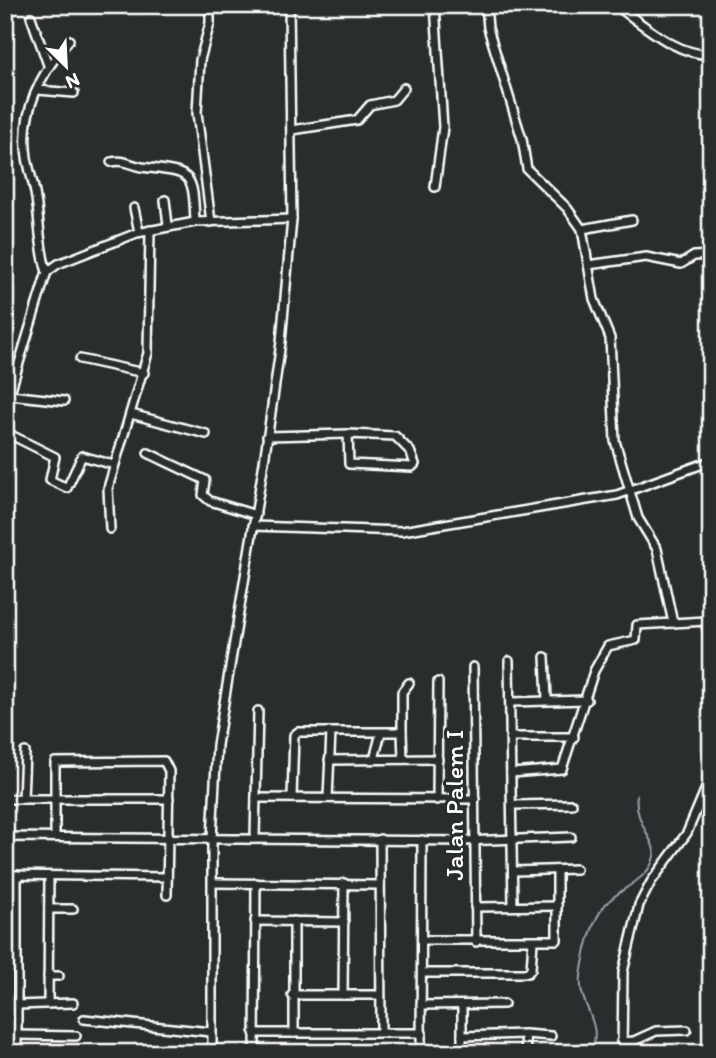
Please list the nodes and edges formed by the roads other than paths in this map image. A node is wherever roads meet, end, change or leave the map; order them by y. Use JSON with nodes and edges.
{"nodes":[{"id":1,"x":211,"y":5,"type":"edge"},
{"id":2,"x":289,"y":5,"type":"edge"},
{"id":3,"x":435,"y":5,"type":"edge"},
{"id":4,"x":486,"y":5,"type":"edge"},
{"id":5,"x":615,"y":5,"type":"edge"},
{"id":6,"x":30,"y":18,"type":"dead end"},
{"id":7,"x":69,"y":40,"type":"dead end"},
{"id":8,"x":711,"y":55,"type":"edge"},
{"id":9,"x":48,"y":65,"type":"junction"},
{"id":10,"x":404,"y":88,"type":"dead end"},
{"id":11,"x":38,"y":90,"type":"junction"},
{"id":12,"x":74,"y":93,"type":"dead end"},
{"id":13,"x":292,"y":130,"type":"junction"},
{"id":14,"x":111,"y":162,"type":"dead end"},
{"id":15,"x":435,"y":187,"type":"dead end"},
{"id":16,"x":165,"y":200,"type":"dead end"},
{"id":17,"x":134,"y":208,"type":"dead end"},
{"id":18,"x":292,"y":219,"type":"junction"},
{"id":19,"x":632,"y":220,"type":"dead end"},
{"id":20,"x":195,"y":222,"type":"junction"},
{"id":21,"x":211,"y":222,"type":"junction"},
{"id":22,"x":168,"y":225,"type":"junction"},
{"id":23,"x":582,"y":229,"type":"junction"},
{"id":24,"x":150,"y":230,"type":"junction"},
{"id":25,"x":139,"y":232,"type":"junction"},
{"id":26,"x":711,"y":255,"type":"edge"},
{"id":27,"x":588,"y":265,"type":"junction"},
{"id":28,"x":47,"y":272,"type":"junction"},
{"id":29,"x":80,"y":359,"type":"dead end"},
{"id":30,"x":144,"y":373,"type":"junction"},
{"id":31,"x":10,"y":395,"type":"junction"},
{"id":32,"x":64,"y":401,"type":"dead end"},
{"id":33,"x":5,"y":409,"type":"edge"},
{"id":34,"x":131,"y":414,"type":"junction"},
{"id":35,"x":5,"y":432,"type":"edge"},
{"id":36,"x":206,"y":434,"type":"dead end"},
{"id":37,"x":348,"y":434,"type":"junction"},
{"id":38,"x":267,"y":436,"type":"junction"},
{"id":39,"x":148,"y":453,"type":"dead end"},
{"id":40,"x":711,"y":461,"type":"edge"},
{"id":41,"x":114,"y":465,"type":"junction"},
{"id":42,"x":629,"y":491,"type":"junction"},
{"id":43,"x":256,"y":515,"type":"junction"},
{"id":44,"x":253,"y":526,"type":"junction"},
{"id":45,"x":110,"y":529,"type":"dead end"},
{"id":46,"x":673,"y":623,"type":"junction"},
{"id":47,"x":711,"y":644,"type":"edge"},
{"id":48,"x":545,"y":657,"type":"dead end"},
{"id":49,"x":509,"y":661,"type":"dead end"},
{"id":50,"x":473,"y":667,"type":"dead end"},
{"id":51,"x":438,"y":682,"type":"dead end"},
{"id":52,"x":409,"y":683,"type":"dead end"},
{"id":53,"x":547,"y":699,"type":"junction"},
{"id":54,"x":587,"y":700,"type":"junction"},
{"id":55,"x":511,"y":702,"type":"junction"},
{"id":56,"x":258,"y":711,"type":"dead end"},
{"id":57,"x":331,"y":732,"type":"junction"},
{"id":58,"x":402,"y":732,"type":"junction"},
{"id":59,"x":381,"y":733,"type":"junction"},
{"id":60,"x":512,"y":737,"type":"junction"},
{"id":61,"x":574,"y":737,"type":"junction"},
{"id":62,"x":25,"y":752,"type":"dead end"},
{"id":63,"x":403,"y":759,"type":"junction"},
{"id":64,"x":438,"y":759,"type":"junction"},
{"id":65,"x":330,"y":760,"type":"junction"},
{"id":66,"x":374,"y":760,"type":"junction"},
{"id":67,"x":511,"y":773,"type":"junction"},
{"id":68,"x":711,"y":776,"type":"edge"},
{"id":69,"x":256,"y":797,"type":"junction"},
{"id":70,"x":707,"y":797,"type":"edge"},
{"id":71,"x":292,"y":798,"type":"junction"},
{"id":72,"x":328,"y":798,"type":"junction"},
{"id":73,"x":5,"y":799,"type":"edge"},
{"id":74,"x":23,"y":799,"type":"junction"},
{"id":75,"x":53,"y":799,"type":"junction"},
{"id":76,"x":169,"y":799,"type":"junction"},
{"id":77,"x":475,"y":799,"type":"junction"},
{"id":78,"x":437,"y":800,"type":"junction"},
{"id":79,"x":572,"y":804,"type":"dead end"},
{"id":80,"x":512,"y":805,"type":"junction"},
{"id":81,"x":571,"y":836,"type":"dead end"},
{"id":82,"x":5,"y":837,"type":"edge"},
{"id":83,"x":55,"y":837,"type":"junction"},
{"id":84,"x":169,"y":838,"type":"junction"},
{"id":85,"x":212,"y":838,"type":"junction"},
{"id":86,"x":255,"y":838,"type":"junction"},
{"id":87,"x":380,"y":839,"type":"junction"},
{"id":88,"x":512,"y":839,"type":"junction"},
{"id":89,"x":422,"y":840,"type":"junction"},
{"id":90,"x":475,"y":841,"type":"junction"},
{"id":91,"x":576,"y":869,"type":"dead end"},
{"id":92,"x":556,"y":870,"type":"junction"},
{"id":93,"x":514,"y":871,"type":"junction"},
{"id":94,"x":5,"y":875,"type":"edge"},
{"id":95,"x":17,"y":875,"type":"junction"},
{"id":96,"x":49,"y":876,"type":"junction"},
{"id":97,"x":167,"y":877,"type":"junction"},
{"id":98,"x":213,"y":883,"type":"junction"},
{"id":99,"x":256,"y":883,"type":"junction"},
{"id":100,"x":344,"y":883,"type":"junction"},
{"id":101,"x":380,"y":885,"type":"junction"},
{"id":102,"x":167,"y":895,"type":"dead end"},
{"id":103,"x":513,"y":906,"type":"junction"},
{"id":104,"x":557,"y":906,"type":"junction"},
{"id":105,"x":475,"y":907,"type":"junction"},
{"id":106,"x":49,"y":909,"type":"junction"},
{"id":107,"x":73,"y":909,"type":"dead end"},
{"id":108,"x":255,"y":921,"type":"junction"},
{"id":109,"x":294,"y":921,"type":"junction"},
{"id":110,"x":344,"y":922,"type":"junction"},
{"id":111,"x":422,"y":940,"type":"junction"},
{"id":112,"x":533,"y":940,"type":"junction"},
{"id":113,"x":476,"y":942,"type":"junction"},
{"id":114,"x":422,"y":973,"type":"junction"},
{"id":115,"x":48,"y":976,"type":"junction"},
{"id":116,"x":59,"y":976,"type":"dead end"},
{"id":117,"x":292,"y":995,"type":"junction"},
{"id":118,"x":343,"y":995,"type":"junction"},
{"id":119,"x":380,"y":995,"type":"junction"},
{"id":120,"x":73,"y":1003,"type":"dead end"},
{"id":121,"x":48,"y":1004,"type":"junction"},
{"id":122,"x":504,"y":1004,"type":"dead end"},
{"id":123,"x":16,"y":1005,"type":"junction"},
{"id":124,"x":421,"y":1005,"type":"junction"},
{"id":125,"x":462,"y":1005,"type":"junction"},
{"id":126,"x":84,"y":1019,"type":"dead end"},
{"id":127,"x":687,"y":1030,"type":"dead end"},
{"id":128,"x":211,"y":1032,"type":"junction"},
{"id":129,"x":254,"y":1032,"type":"junction"},
{"id":130,"x":381,"y":1032,"type":"junction"},
{"id":131,"x":294,"y":1033,"type":"junction"},
{"id":132,"x":422,"y":1033,"type":"junction"},
{"id":133,"x":524,"y":1034,"type":"junction"},
{"id":134,"x":16,"y":1035,"type":"junction"},
{"id":135,"x":76,"y":1036,"type":"dead end"},
{"id":136,"x":462,"y":1036,"type":"junction"},
{"id":137,"x":551,"y":1036,"type":"dead end"},
{"id":138,"x":621,"y":1042,"type":"junction"},
{"id":139,"x":17,"y":1053,"type":"edge"},
{"id":140,"x":212,"y":1053,"type":"edge"},
{"id":141,"x":255,"y":1053,"type":"edge"},
{"id":142,"x":421,"y":1053,"type":"edge"},
{"id":143,"x":462,"y":1053,"type":"edge"},
{"id":144,"x":527,"y":1053,"type":"edge"},
{"id":145,"x":540,"y":1053,"type":"edge"},
{"id":146,"x":622,"y":1053,"type":"edge"}],
"edges":[{"from":1,"to":21,"type":"street"},
{"from":2,"to":13,"type":"street"},
{"from":3,"to":15,"type":"street"},
{"from":4,"to":23,"type":"street"},
{"from":5,"to":8,"type":"street"},
{"from":6,"to":9,"type":"street"},
{"from":7,"to":9,"type":"street"},
{"from":9,"to":11,"type":"street"},
{"from":10,"to":13,"type":"street"},
{"from":11,"to":12,"type":"street"},
{"from":11,"to":28,"type":"street"},
{"from":13,"to":18,"type":"street"},
{"from":14,"to":20,"type":"street"},
{"from":16,"to":22,"type":"street"},
{"from":17,"to":25,"type":"street"},
{"from":18,"to":21,"type":"street"},
{"from":18,"to":38,"type":"street"},
{"from":19,"to":23,"type":"street"},
{"from":20,"to":21,"type":"street"},
{"from":20,"to":22,"type":"street"},
{"from":22,"to":24,"type":"street"},
{"from":23,"to":27,"type":"street"},
{"from":24,"to":25,"type":"street"},
{"from":24,"to":30,"type":"street"},
{"from":25,"to":28,"type":"street"},
{"from":26,"to":27,"type":"street"},
{"from":27,"to":42,"type":"street"},
{"from":28,"to":31,"type":"street"},
{"from":29,"to":30,"type":"street"},
{"from":30,"to":34,"type":"street"},
{"from":31,"to":32,"type":"street"},
{"from":31,"to":33,"type":"street"},
{"from":34,"to":36,"type":"street"},
{"from":34,"to":41,"type":"street"},
{"from":35,"to":41,"type":"street"},
{"from":37,"to":37,"type":"street"},
{"from":37,"to":38,"type":"street"},
{"from":38,"to":43,"type":"street"},
{"from":39,"to":43,"type":"street"},
{"from":40,"to":42,"type":"street"},
{"from":41,"to":45,"type":"street"},
{"from":42,"to":44,"type":"street"},
{"from":42,"to":46,"type":"street"},
{"from":43,"to":44,"type":"street"},
{"from":44,"to":85,"type":"street"},
{"from":46,"to":47,"type":"street"},
{"from":46,"to":54,"type":"street"},
{"from":48,"to":53,"type":"street"},
{"from":49,"to":55,"type":"street"},
{"from":50,"to":77,"type":"street","name":"Jalan Palem I"},
{"from":51,"to":64,"type":"street"},
{"from":52,"to":58,"type":"street"},
{"from":53,"to":54,"type":"street"},
{"from":53,"to":55,"type":"street"},
{"from":54,"to":61,"type":"street"},
{"from":55,"to":60,"type":"street"},
{"from":56,"to":69,"type":"street"},
{"from":57,"to":59,"type":"street"},
{"from":57,"to":65,"type":"street"},
{"from":57,"to":71,"type":"street"},
{"from":58,"to":59,"type":"street"},
{"from":58,"to":63,"type":"street"},
{"from":59,"to":66,"type":"street"},
{"from":60,"to":61,"type":"street"},
{"from":60,"to":67,"type":"street"},
{"from":61,"to":67,"type":"street"},
{"from":62,"to":74,"type":"street"},
{"from":63,"to":64,"type":"street"},
{"from":63,"to":66,"type":"street"},
{"from":64,"to":78,"type":"street"},
{"from":65,"to":66,"type":"street"},
{"from":65,"to":72,"type":"street"},
{"from":67,"to":80,"type":"street"},
{"from":68,"to":70,"type":"street"},
{"from":69,"to":71,"type":"street"},
{"from":69,"to":86,"type":"street"},
{"from":70,"to":138,"type":"street"},
{"from":71,"to":72,"type":"street"},
{"from":72,"to":78,"type":"street"},
{"from":73,"to":74,"type":"street"},
{"from":74,"to":75,"type":"street"},
{"from":75,"to":76,"type":"street"},
{"from":75,"to":76,"type":"street"},
{"from":75,"to":83,"type":"street"},
{"from":76,"to":84,"type":"street"},
{"from":77,"to":78,"type":"street"},
{"from":77,"to":90,"type":"street","name":"Jalan Palem I"},
{"from":79,"to":80,"type":"street"},
{"from":80,"to":88,"type":"street"},
{"from":81,"to":88,"type":"street"},
{"from":82,"to":83,"type":"street"},
{"from":83,"to":84,"type":"street"},
{"from":84,"to":85,"type":"street"},
{"from":84,"to":97,"type":"street"},
{"from":85,"to":86,"type":"street"},
{"from":85,"to":98,"type":"street"},
{"from":86,"to":87,"type":"street"},
{"from":87,"to":89,"type":"street"},
{"from":87,"to":101,"type":"street"},
{"from":88,"to":90,"type":"street"},
{"from":88,"to":93,"type":"street"},
{"from":89,"to":90,"type":"street"},
{"from":89,"to":111,"type":"street"},
{"from":90,"to":105,"type":"street","name":"Jalan Palem I"},
{"from":91,"to":92,"type":"street"},
{"from":92,"to":93,"type":"street"},
{"from":92,"to":104,"type":"street"},
{"from":93,"to":103,"type":"street"},
{"from":94,"to":95,"type":"street"},
{"from":95,"to":96,"type":"street"},
{"from":95,"to":123,"type":"street"},
{"from":96,"to":97,"type":"street"},
{"from":96,"to":106,"type":"street"},
{"from":97,"to":102,"type":"street"},
{"from":98,"to":99,"type":"street"},
{"from":98,"to":128,"type":"street"},
{"from":99,"to":100,"type":"street"},
{"from":99,"to":108,"type":"street"},
{"from":100,"to":101,"type":"street"},
{"from":100,"to":110,"type":"street"},
{"from":101,"to":119,"type":"street"},
{"from":103,"to":104,"type":"street"},
{"from":103,"to":105,"type":"street"},
{"from":104,"to":112,"type":"street"},
{"from":105,"to":113,"type":"street","name":"Jalan Palem I"},
{"from":106,"to":107,"type":"street"},
{"from":106,"to":115,"type":"street"},
{"from":108,"to":109,"type":"street"},
{"from":108,"to":129,"type":"street"},
{"from":109,"to":110,"type":"street"},
{"from":109,"to":117,"type":"street"},
{"from":110,"to":118,"type":"street"},
{"from":111,"to":113,"type":"street"},
{"from":111,"to":114,"type":"street"},
{"from":112,"to":113,"type":"street"},
{"from":112,"to":114,"type":"street"},
{"from":114,"to":124,"type":"street"},
{"from":115,"to":116,"type":"street"},
{"from":115,"to":121,"type":"street"},
{"from":117,"to":118,"type":"street"},
{"from":117,"to":131,"type":"street"},
{"from":118,"to":119,"type":"street"},
{"from":119,"to":130,"type":"street"},
{"from":120,"to":121,"type":"street"},
{"from":121,"to":123,"type":"street"},
{"from":122,"to":125,"type":"street"},
{"from":123,"to":134,"type":"street"},
{"from":124,"to":125,"type":"street"},
{"from":124,"to":132,"type":"street"},
{"from":125,"to":136,"type":"street"},
{"from":126,"to":128,"type":"street"},
{"from":127,"to":138,"type":"street"},
{"from":128,"to":140,"type":"street"},
{"from":129,"to":131,"type":"street"},
{"from":129,"to":141,"type":"street"},
{"from":130,"to":131,"type":"street"},
{"from":130,"to":132,"type":"street"},
{"from":132,"to":142,"type":"street"},
{"from":133,"to":136,"type":"street"},
{"from":133,"to":137,"type":"street"},
{"from":133,"to":144,"type":"street"},
{"from":134,"to":135,"type":"street"},
{"from":134,"to":139,"type":"street"},
{"from":136,"to":143,"type":"street"},
{"from":138,"to":146,"type":"street"},
{"from":144,"to":145,"type":"street"}]}
